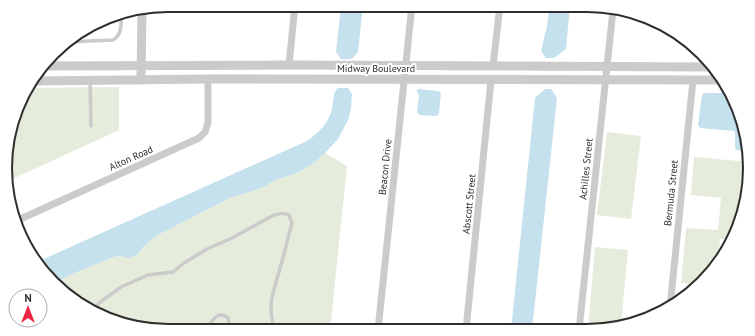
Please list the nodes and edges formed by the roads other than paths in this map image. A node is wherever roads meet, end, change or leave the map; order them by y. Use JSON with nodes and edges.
{"nodes":[{"id":1,"x":294,"y":12,"type":"edge"},
{"id":2,"x":411,"y":12,"type":"edge"},
{"id":3,"x":499,"y":12,"type":"edge"},
{"id":4,"x":142,"y":14,"type":"edge"},
{"id":5,"x":613,"y":14,"type":"edge"},
{"id":6,"x":121,"y":19,"type":"edge"},
{"id":7,"x":76,"y":42,"type":"edge"},
{"id":8,"x":142,"y":65,"type":"junction"},
{"id":9,"x":289,"y":65,"type":"junction"},
{"id":10,"x":50,"y":66,"type":"edge"},
{"id":11,"x":405,"y":66,"type":"junction"},
{"id":12,"x":493,"y":66,"type":"junction"},
{"id":13,"x":607,"y":67,"type":"junction"},
{"id":14,"x":706,"y":67,"type":"edge"},
{"id":15,"x":208,"y":79,"type":"junction"},
{"id":16,"x":404,"y":79,"type":"junction"},
{"id":17,"x":39,"y":80,"type":"edge"},
{"id":18,"x":90,"y":80,"type":"junction"},
{"id":19,"x":141,"y":80,"type":"junction"},
{"id":20,"x":492,"y":80,"type":"junction"},
{"id":21,"x":605,"y":80,"type":"junction"},
{"id":22,"x":693,"y":80,"type":"junction"},
{"id":23,"x":716,"y":80,"type":"edge"},
{"id":24,"x":91,"y":126,"type":"dead end"},
{"id":25,"x":20,"y":219,"type":"edge"},
{"id":26,"x":671,"y":300,"type":"edge"},
{"id":27,"x":96,"y":306,"type":"edge"},
{"id":28,"x":210,"y":324,"type":"edge"},
{"id":29,"x":229,"y":324,"type":"edge"},
{"id":30,"x":273,"y":324,"type":"edge"},
{"id":31,"x":379,"y":324,"type":"edge"},
{"id":32,"x":467,"y":324,"type":"edge"},
{"id":33,"x":580,"y":324,"type":"edge"}],
"edges":[{"from":1,"to":9,"type":"street"},
{"from":2,"to":11,"type":"street","name":"Beacon Drive"},
{"from":3,"to":12,"type":"street"},
{"from":4,"to":8,"type":"street"},
{"from":5,"to":13,"type":"street","name":"Achilles Street"},
{"from":6,"to":7,"type":"lane"},
{"from":8,"to":9,"type":"street","name":"Midway Boulevard"},
{"from":8,"to":10,"type":"street","name":"Midway Boulevard"},
{"from":8,"to":19,"type":"street"},
{"from":9,"to":11,"type":"street","name":"Midway Boulevard"},
{"from":11,"to":12,"type":"street","name":"Midway Boulevard"},
{"from":11,"to":16,"type":"street","name":"Beacon Drive"},
{"from":12,"to":13,"type":"street","name":"Midway Boulevard"},
{"from":13,"to":14,"type":"street","name":"Midway Boulevard"},
{"from":13,"to":21,"type":"street","name":"Achilles Street"},
{"from":15,"to":16,"type":"street","name":"Midway Boulevard"},
{"from":15,"to":19,"type":"street","name":"Midway Boulevard"},
{"from":15,"to":25,"type":"street","name":"Alton Road"},
{"from":16,"to":20,"type":"street","name":"Midway Boulevard"},
{"from":16,"to":31,"type":"street","name":"Beacon Drive"},
{"from":17,"to":18,"type":"street","name":"Midway Boulevard"},
{"from":18,"to":19,"type":"street","name":"Midway Boulevard"},
{"from":18,"to":24,"type":"lane"},
{"from":20,"to":21,"type":"street","name":"Midway Boulevard"},
{"from":20,"to":32,"type":"street","name":"Abscott Street"},
{"from":21,"to":22,"type":"street","name":"Midway Boulevard"},
{"from":21,"to":33,"type":"street","name":"Achilles Street"},
{"from":22,"to":23,"type":"street","name":"Midway Boulevard"},
{"from":22,"to":26,"type":"street","name":"Bermuda Street"},
{"from":27,"to":30,"type":"lane"},
{"from":28,"to":29,"type":"lane"}]}
